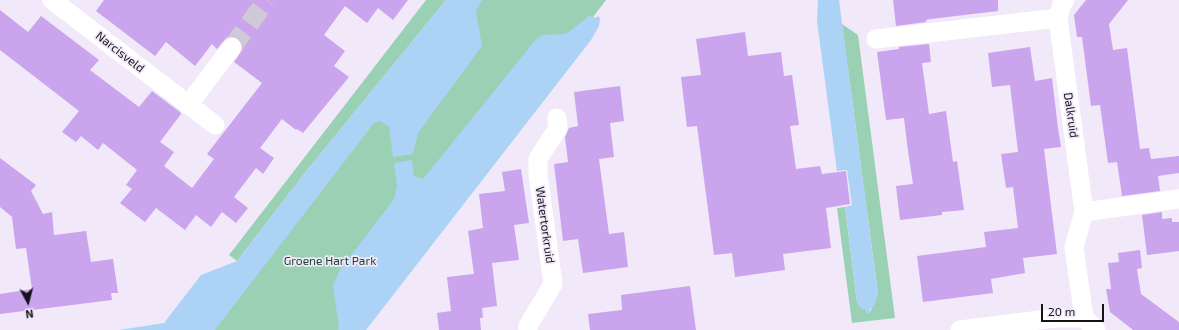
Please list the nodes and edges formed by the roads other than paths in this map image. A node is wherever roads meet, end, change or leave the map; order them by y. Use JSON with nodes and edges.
{"nodes":[{"id":1,"x":52,"y":0,"type":"edge"},
{"id":2,"x":1065,"y":0,"type":"edge"},
{"id":3,"x":1058,"y":18,"type":"junction"},
{"id":4,"x":876,"y":39,"type":"dead end"},
{"id":5,"x":232,"y":47,"type":"tunnel mouth"},
{"id":6,"x":188,"y":105,"type":"junction"},
{"id":7,"x":557,"y":118,"type":"dead end"},
{"id":8,"x":215,"y":125,"type":"dead end"},
{"id":9,"x":1179,"y":199,"type":"edge"},
{"id":10,"x":1084,"y":212,"type":"junction"},
{"id":11,"x":1090,"y":324,"type":"edge"},
{"id":12,"x":528,"y":330,"type":"edge"},
{"id":13,"x":960,"y":330,"type":"edge"}],
"edges":[{"from":1,"to":6,"type":"street","name":"Narcisveld"},
{"from":2,"to":3,"type":"street","name":"Dalkruid"},
{"from":3,"to":4,"type":"street"},
{"from":3,"to":10,"type":"street","name":"Dalkruid"},
{"from":5,"to":6,"type":"street"},
{"from":6,"to":8,"type":"street","name":"Narcisveld"},
{"from":7,"to":12,"type":"street","name":"Watertorkruid"},
{"from":9,"to":10,"type":"street"},
{"from":10,"to":11,"type":"street","name":"Dalkruid"},
{"from":11,"to":13,"type":"street"}]}
